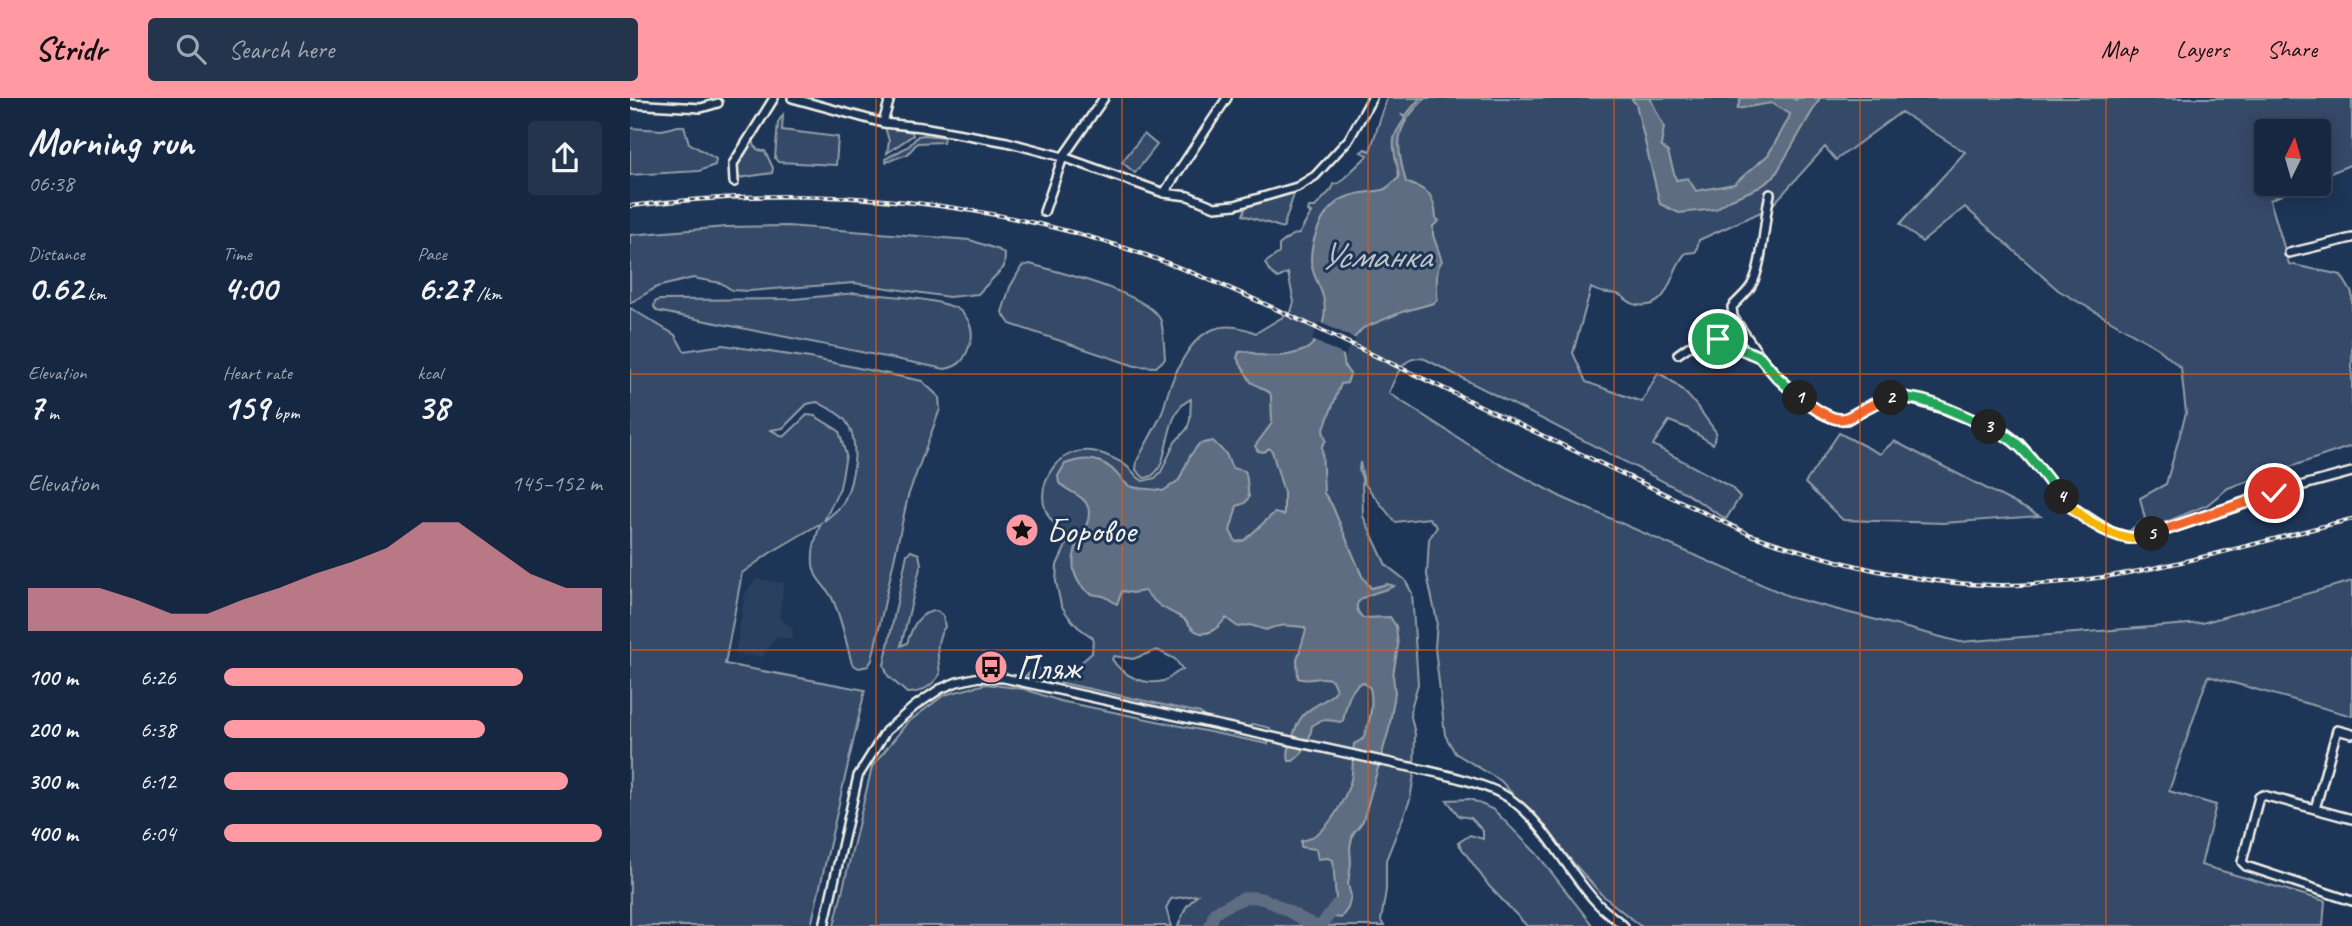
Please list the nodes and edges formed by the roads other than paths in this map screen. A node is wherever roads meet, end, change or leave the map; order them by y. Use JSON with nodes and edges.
{"nodes":[{"id":1,"x":792,"y":98,"type":"edge"},
{"id":2,"x":890,"y":98,"type":"edge"},
{"id":3,"x":1104,"y":98,"type":"edge"},
{"id":4,"x":1227,"y":98,"type":"edge"},
{"id":5,"x":1372,"y":98,"type":"edge"},
{"id":6,"x":773,"y":100,"type":"edge"},
{"id":7,"x":718,"y":103,"type":"dead end"},
{"id":8,"x":630,"y":104,"type":"edge"},
{"id":9,"x":883,"y":123,"type":"junction"},
{"id":10,"x":1063,"y":157,"type":"junction"},
{"id":11,"x":734,"y":182,"type":"dead end"},
{"id":12,"x":1164,"y":193,"type":"junction"},
{"id":13,"x":1770,"y":194,"type":"dead end"},
{"id":14,"x":1044,"y":212,"type":"dead end"},
{"id":15,"x":2352,"y":238,"type":"edge"},
{"id":16,"x":2289,"y":253,"type":"dead end"},
{"id":17,"x":1678,"y":354,"type":"dead end"},
{"id":18,"x":1760,"y":357,"type":"junction"},
{"id":19,"x":2352,"y":472,"type":"edge"},
{"id":20,"x":2352,"y":734,"type":"edge"},
{"id":21,"x":2315,"y":809,"type":"junction"},
{"id":22,"x":2352,"y":819,"type":"edge"},
{"id":23,"x":2352,"y":901,"type":"edge"},
{"id":24,"x":824,"y":926,"type":"edge"},
{"id":25,"x":1624,"y":926,"type":"edge"}],
"edges":[{"from":1,"to":9,"type":"street"},
{"from":2,"to":9,"type":"street"},
{"from":3,"to":10,"type":"street"},
{"from":4,"to":12,"type":"street"},
{"from":5,"to":12,"type":"street"},
{"from":6,"to":11,"type":"street"},
{"from":7,"to":8,"type":"street"},
{"from":9,"to":10,"type":"street"},
{"from":10,"to":12,"type":"street"},
{"from":10,"to":14,"type":"street"},
{"from":13,"to":18,"type":"street"},
{"from":15,"to":16,"type":"street"},
{"from":17,"to":18,"type":"street"},
{"from":18,"to":19,"type":"street"},
{"from":20,"to":21,"type":"street"},
{"from":21,"to":22,"type":"street"},
{"from":21,"to":23,"type":"street"},
{"from":24,"to":25,"type":"street"}]}
